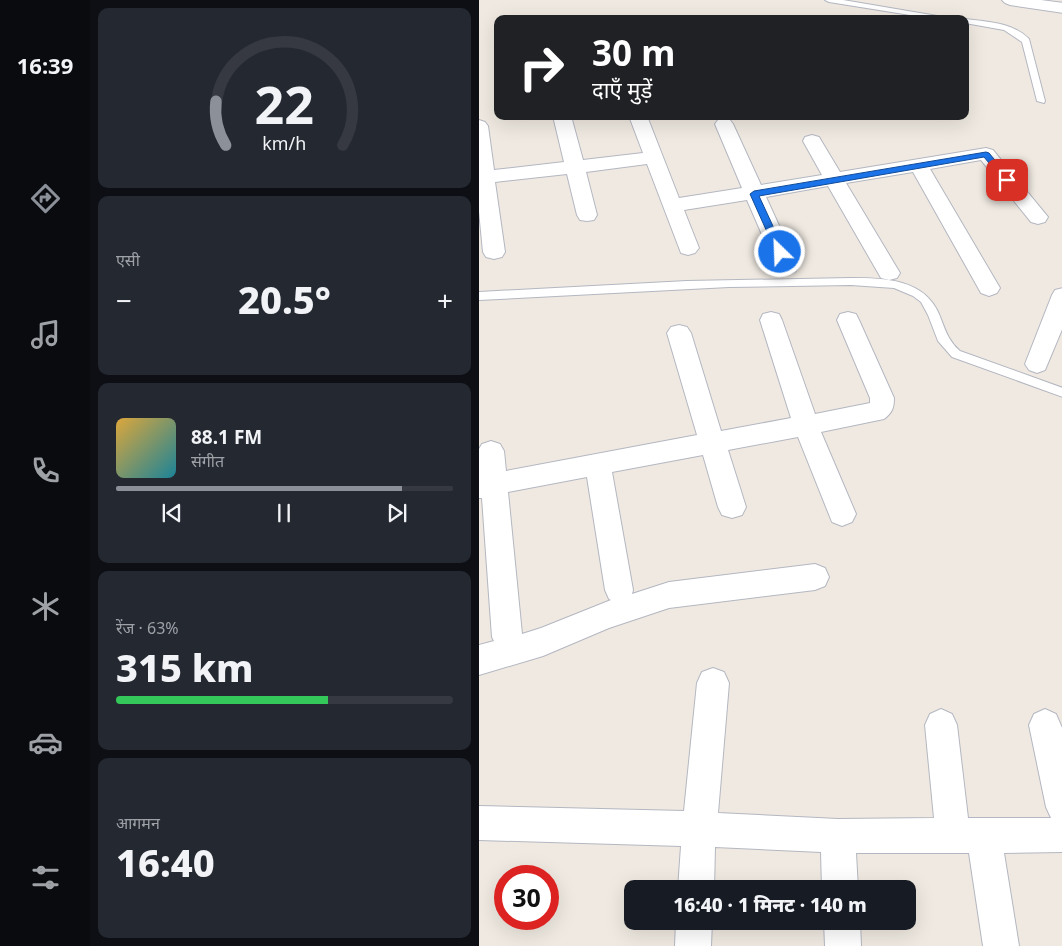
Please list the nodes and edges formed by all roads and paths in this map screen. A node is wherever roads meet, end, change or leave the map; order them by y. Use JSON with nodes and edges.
{"nodes":[{"id":1,"x":829,"y":0,"type":"edge"},
{"id":2,"x":1010,"y":0,"type":"edge"},
{"id":3,"x":1057,"y":5,"type":"edge"},
{"id":4,"x":925,"y":15,"type":"edge"},
{"id":5,"x":969,"y":22,"type":"edge"},
{"id":6,"x":1041,"y":101,"type":"dead end"},
{"id":7,"x":562,"y":120,"type":"edge"},
{"id":8,"x":639,"y":120,"type":"edge"},
{"id":9,"x":723,"y":124,"type":"dead end"},
{"id":10,"x":479,"y":126,"type":"edge"},
{"id":11,"x":812,"y":141,"type":"dead end"},
{"id":12,"x":653,"y":158,"type":"junction"},
{"id":13,"x":919,"y":166,"type":"junction"},
{"id":14,"x":574,"y":167,"type":"junction"},
{"id":15,"x":482,"y":178,"type":"edge"},
{"id":16,"x":835,"y":180,"type":"junction"},
{"id":17,"x":754,"y":194,"type":"junction"},
{"id":18,"x":672,"y":206,"type":"junction"},
{"id":19,"x":587,"y":215,"type":"dead end"},
{"id":20,"x":1038,"y":217,"type":"dead end"},
{"id":21,"x":688,"y":248,"type":"dead end"},
{"id":22,"x":494,"y":252,"type":"dead end"},
{"id":23,"x":787,"y":267,"type":"dead end"},
{"id":24,"x":889,"y":273,"type":"dead end"},
{"id":25,"x":989,"y":288,"type":"dead end"},
{"id":26,"x":1062,"y":295,"type":"edge"},
{"id":27,"x":479,"y":296,"type":"edge"},
{"id":28,"x":771,"y":320,"type":"dead end"},
{"id":29,"x":848,"y":320,"type":"dead end"},
{"id":30,"x":679,"y":333,"type":"dead end"},
{"id":31,"x":1037,"y":364,"type":"dead end"},
{"id":32,"x":1062,"y":393,"type":"edge"},
{"id":33,"x":806,"y":425,"type":"junction"},
{"id":34,"x":713,"y":442,"type":"junction"},
{"id":35,"x":491,"y":451,"type":"dead end"},
{"id":36,"x":599,"y":464,"type":"junction"},
{"id":37,"x":486,"y":485,"type":"edge"},
{"id":38,"x":732,"y":508,"type":"dead end"},
{"id":39,"x":842,"y":514,"type":"dead end"},
{"id":40,"x":815,"y":577,"type":"dead end"},
{"id":41,"x":619,"y":590,"type":"dead end"},
{"id":42,"x":507,"y":637,"type":"dead end"},
{"id":43,"x":479,"y":660,"type":"edge"},
{"id":44,"x":713,"y":683,"type":"dead end"},
{"id":45,"x":941,"y":724,"type":"dead end"},
{"id":46,"x":1045,"y":724,"type":"dead end"},
{"id":47,"x":1062,"y":807,"type":"edge"},
{"id":48,"x":479,"y":823,"type":"edge"},
{"id":49,"x":699,"y":830,"type":"junction"},
{"id":50,"x":1062,"y":835,"type":"edge"},
{"id":51,"x":838,"y":836,"type":"junction"},
{"id":52,"x":969,"y":836,"type":"junction"},
{"id":53,"x":696,"y":880,"type":"edge"},
{"id":54,"x":840,"y":880,"type":"edge"},
{"id":55,"x":694,"y":930,"type":"edge"},
{"id":56,"x":842,"y":930,"type":"edge"},
{"id":57,"x":693,"y":946,"type":"edge"},
{"id":58,"x":843,"y":946,"type":"edge"},
{"id":59,"x":1001,"y":946,"type":"edge"}],
"edges":[{"from":1,"to":4,"type":"lane"},
{"from":2,"to":3,"type":"street"},
{"from":5,"to":6,"type":"lane"},
{"from":7,"to":14,"type":"street"},
{"from":8,"to":12,"type":"street"},
{"from":9,"to":17,"type":"street"},
{"from":10,"to":15,"type":"street"},
{"from":11,"to":16,"type":"street"},
{"from":12,"to":14,"type":"street"},
{"from":12,"to":18,"type":"street"},
{"from":13,"to":16,"type":"street"},
{"from":13,"to":20,"type":"street"},
{"from":13,"to":25,"type":"street"},
{"from":14,"to":15,"type":"street"},
{"from":14,"to":19,"type":"street"},
{"from":15,"to":22,"type":"street"},
{"from":16,"to":17,"type":"street"},
{"from":16,"to":24,"type":"street"},
{"from":17,"to":18,"type":"street"},
{"from":17,"to":23,"type":"street"},
{"from":18,"to":21,"type":"street"},
{"from":26,"to":31,"type":"street"},
{"from":27,"to":32,"type":"lane"},
{"from":28,"to":33,"type":"street"},
{"from":29,"to":33,"type":"street"},
{"from":30,"to":34,"type":"street"},
{"from":33,"to":34,"type":"street"},
{"from":33,"to":39,"type":"street"},
{"from":34,"to":36,"type":"street"},
{"from":34,"to":38,"type":"street"},
{"from":35,"to":37,"type":"street"},
{"from":36,"to":37,"type":"street"},
{"from":36,"to":41,"type":"street"},
{"from":37,"to":42,"type":"street"},
{"from":40,"to":43,"type":"street"},
{"from":44,"to":49,"type":"street"},
{"from":45,"to":52,"type":"street"},
{"from":46,"to":47,"type":"street"},
{"from":48,"to":49,"type":"street"},
{"from":49,"to":51,"type":"street"},
{"from":49,"to":53,"type":"street"},
{"from":50,"to":52,"type":"street"},
{"from":51,"to":52,"type":"street"},
{"from":51,"to":54,"type":"street"},
{"from":52,"to":59,"type":"street"},
{"from":55,"to":57,"type":"street"},
{"from":56,"to":58,"type":"street"}]}
